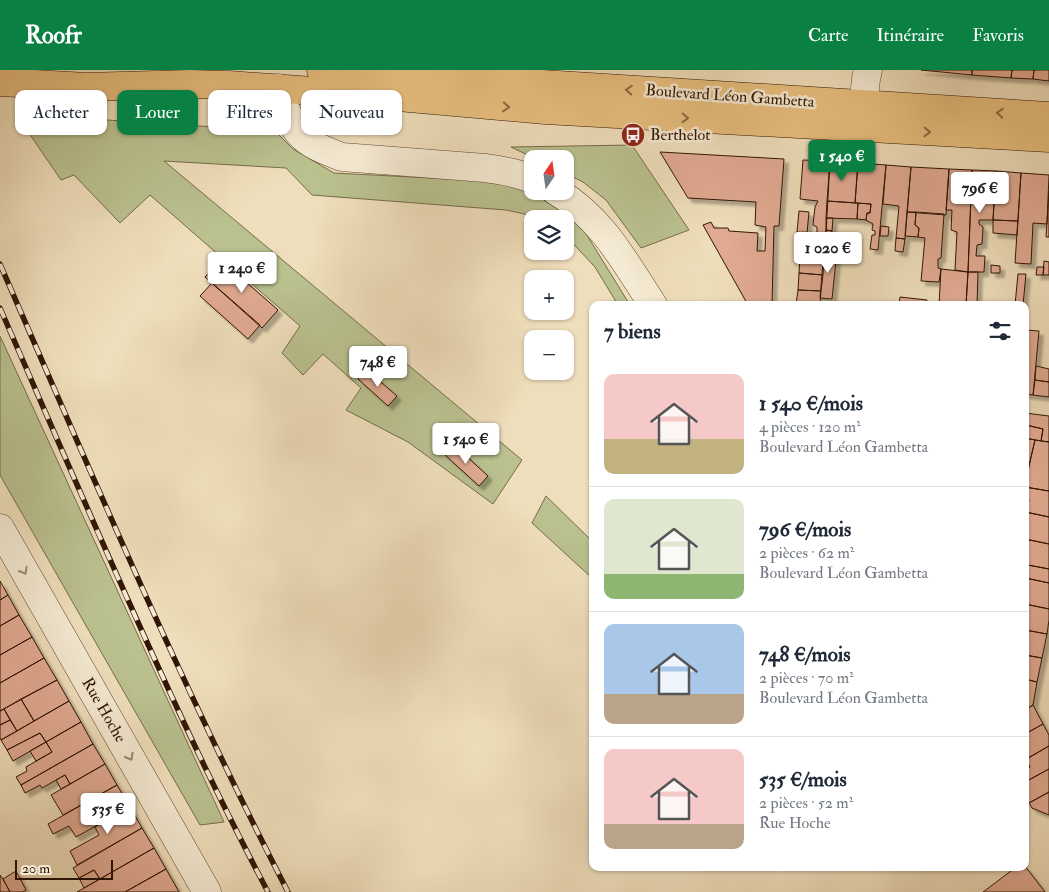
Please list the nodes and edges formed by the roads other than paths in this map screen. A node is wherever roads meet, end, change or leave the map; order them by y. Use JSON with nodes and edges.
{"nodes":[{"id":1,"x":322,"y":70,"type":"edge"},
{"id":2,"x":868,"y":70,"type":"edge"},
{"id":3,"x":351,"y":71,"type":"edge"},
{"id":4,"x":0,"y":82,"type":"edge"},
{"id":5,"x":278,"y":88,"type":"junction"},
{"id":6,"x":862,"y":116,"type":"junction"},
{"id":7,"x":1049,"y":116,"type":"edge"},
{"id":8,"x":1049,"y":138,"type":"edge"},
{"id":9,"x":524,"y":176,"type":"edge"},
{"id":10,"x":569,"y":200,"type":"edge"},
{"id":11,"x":650,"y":301,"type":"edge"},
{"id":12,"x":0,"y":528,"type":"edge"},
{"id":13,"x":207,"y":892,"type":"edge"}],
"edges":[{"from":1,"to":3,"type":"main road","name":"Boulevard Léon Gambetta"},
{"from":2,"to":6,"type":"street"},
{"from":6,"to":3,"type":"main road","name":"Boulevard Léon Gambetta","one_way":true},
{"from":4,"to":5,"type":"main road","name":"Boulevard Léon Gambetta"},
{"from":5,"to":6,"type":"main road","name":"Boulevard Léon Gambetta","one_way":true},
{"from":5,"to":9,"type":"street"},
{"from":7,"to":6,"type":"main road","name":"Boulevard Léon Gambetta","one_way":true},
{"from":6,"to":8,"type":"main road","name":"Boulevard Léon Gambetta","one_way":true},
{"from":10,"to":11,"type":"street"},
{"from":12,"to":13,"type":"street","name":"Rue Hoche","one_way":true}]}
